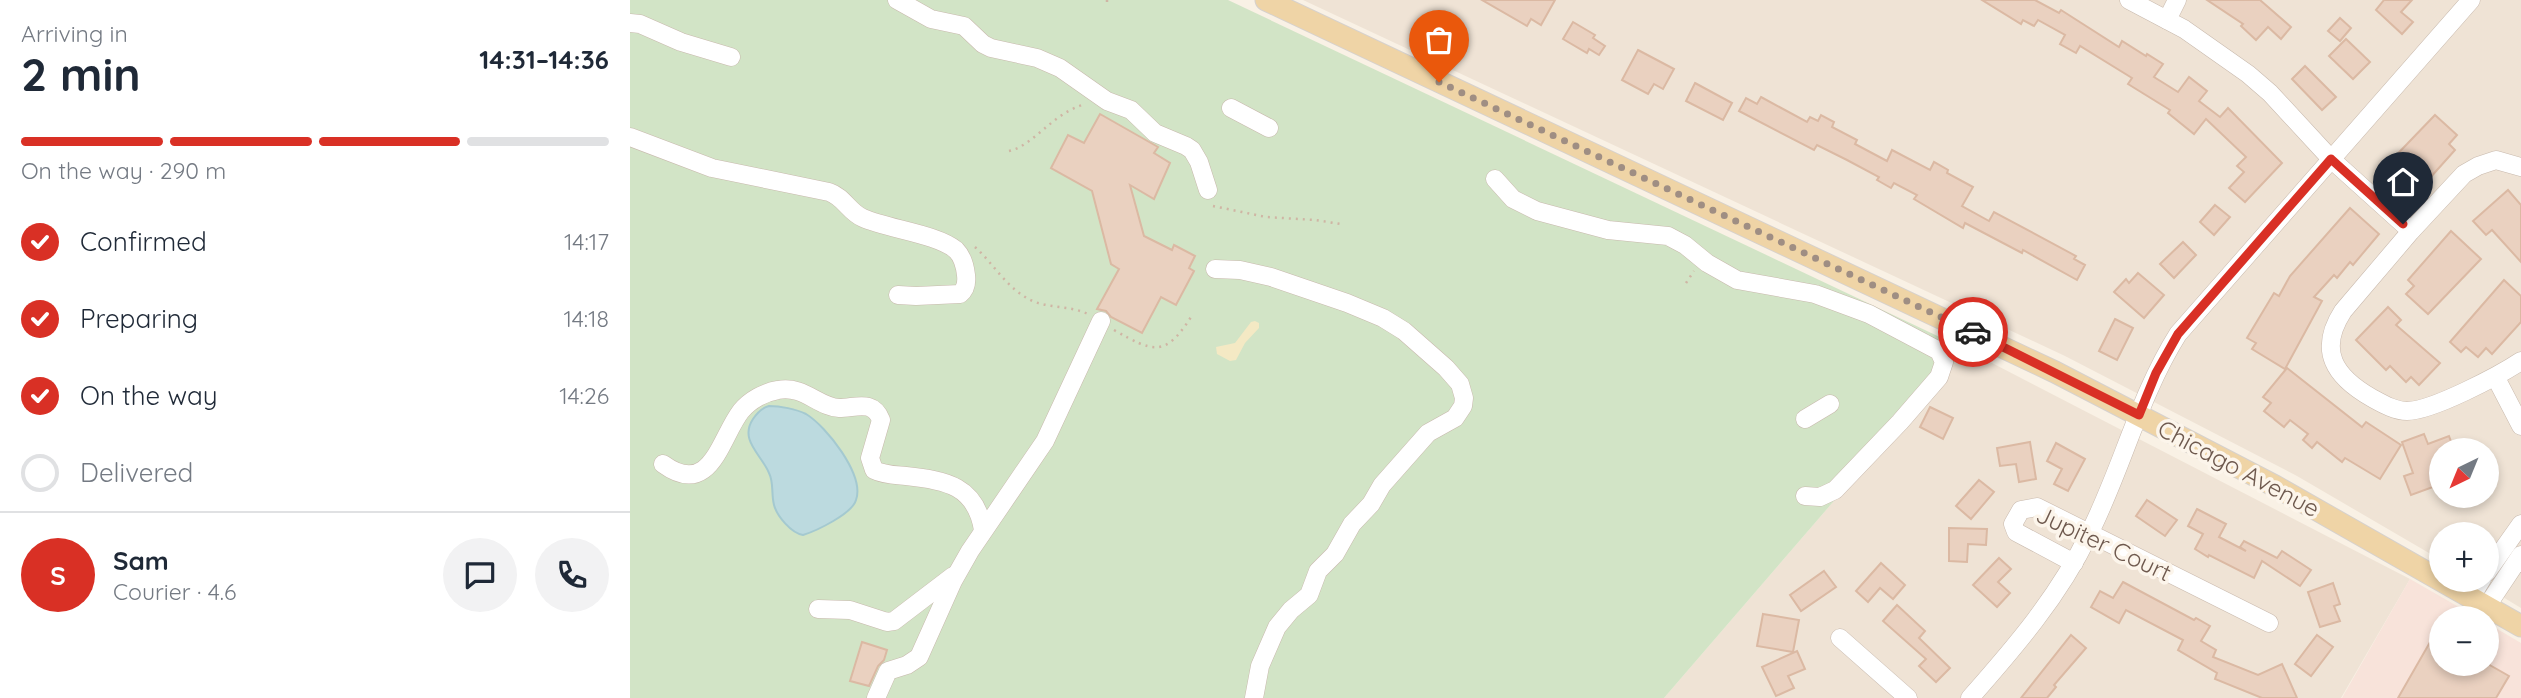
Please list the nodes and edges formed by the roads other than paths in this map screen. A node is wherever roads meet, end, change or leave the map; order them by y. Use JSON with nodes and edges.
{"nodes":[{"id":1,"x":897,"y":0,"type":"edge"},
{"id":2,"x":1266,"y":0,"type":"edge"},
{"id":3,"x":2129,"y":0,"type":"edge"},
{"id":4,"x":2177,"y":0,"type":"edge"},
{"id":5,"x":2469,"y":1,"type":"edge"},
{"id":6,"x":2167,"y":20,"type":"junction"},
{"id":7,"x":630,"y":23,"type":"edge"},
{"id":8,"x":731,"y":57,"type":"dead end"},
{"id":9,"x":1231,"y":108,"type":"dead end"},
{"id":10,"x":1269,"y":128,"type":"dead end"},
{"id":11,"x":630,"y":137,"type":"edge"},
{"id":12,"x":2331,"y":159,"type":"junction"},
{"id":13,"x":2521,"y":167,"type":"edge"},
{"id":14,"x":1494,"y":179,"type":"dead end"},
{"id":15,"x":1207,"y":197,"type":"road end"},
{"id":16,"x":2411,"y":231,"type":"junction"},
{"id":17,"x":1215,"y":269,"type":"dead end"},
{"id":18,"x":898,"y":295,"type":"dead end"},
{"id":19,"x":1101,"y":321,"type":"road end"},
{"id":20,"x":2521,"y":361,"type":"edge"},
{"id":21,"x":2496,"y":378,"type":"junction"},
{"id":22,"x":2139,"y":415,"type":"junction"},
{"id":23,"x":2521,"y":426,"type":"edge"},
{"id":24,"x":663,"y":464,"type":"dead end"},
{"id":25,"x":1805,"y":496,"type":"dead end"},
{"id":26,"x":2521,"y":524,"type":"edge"},
{"id":27,"x":983,"y":530,"type":"junction"},
{"id":28,"x":2090,"y":533,"type":"junction"},
{"id":29,"x":2499,"y":555,"type":"edge"},
{"id":30,"x":2521,"y":555,"type":"edge"},
{"id":31,"x":2074,"y":563,"type":"junction"},
{"id":32,"x":959,"y":571,"type":"junction"},
{"id":33,"x":2480,"y":594,"type":"edge"},
{"id":34,"x":818,"y":608,"type":"dead end"},
{"id":35,"x":2269,"y":623,"type":"dead end"},
{"id":36,"x":2521,"y":626,"type":"edge"},
{"id":37,"x":1840,"y":638,"type":"dead end"},
{"id":38,"x":876,"y":698,"type":"edge"},
{"id":39,"x":1254,"y":698,"type":"edge"},
{"id":40,"x":1908,"y":698,"type":"edge"},
{"id":41,"x":1970,"y":698,"type":"edge"}],
"edges":[{"from":1,"to":15,"type":"street"},
{"from":2,"to":22,"type":"main road","name":"Chicago Avenue"},
{"from":3,"to":6,"type":"street"},
{"from":4,"to":6,"type":"street"},
{"from":5,"to":12,"type":"street"},
{"from":6,"to":12,"type":"street"},
{"from":7,"to":8,"type":"street"},
{"from":9,"to":10,"type":"street"},
{"from":11,"to":18,"type":"street"},
{"from":12,"to":16,"type":"street"},
{"from":12,"to":22,"type":"street"},
{"from":13,"to":16,"type":"street"},
{"from":14,"to":25,"type":"street"},
{"from":16,"to":21,"type":"street"},
{"from":17,"to":39,"type":"street"},
{"from":19,"to":27,"type":"street"},
{"from":20,"to":21,"type":"street"},
{"from":21,"to":23,"type":"street"},
{"from":22,"to":28,"type":"street"},
{"from":22,"to":33,"type":"main road","name":"Chicago Avenue"},
{"from":24,"to":27,"type":"street"},
{"from":26,"to":29,"type":"street"},
{"from":27,"to":32,"type":"street"},
{"from":28,"to":31,"type":"street"},
{"from":28,"to":31,"type":"street","name":"Jupiter Court"},
{"from":28,"to":35,"type":"street","name":"Jupiter Court"},
{"from":30,"to":33,"type":"street"},
{"from":31,"to":41,"type":"street"},
{"from":32,"to":34,"type":"street"},
{"from":32,"to":38,"type":"street"},
{"from":33,"to":36,"type":"main road","name":"Chicago Avenue"},
{"from":37,"to":40,"type":"street"}]}
